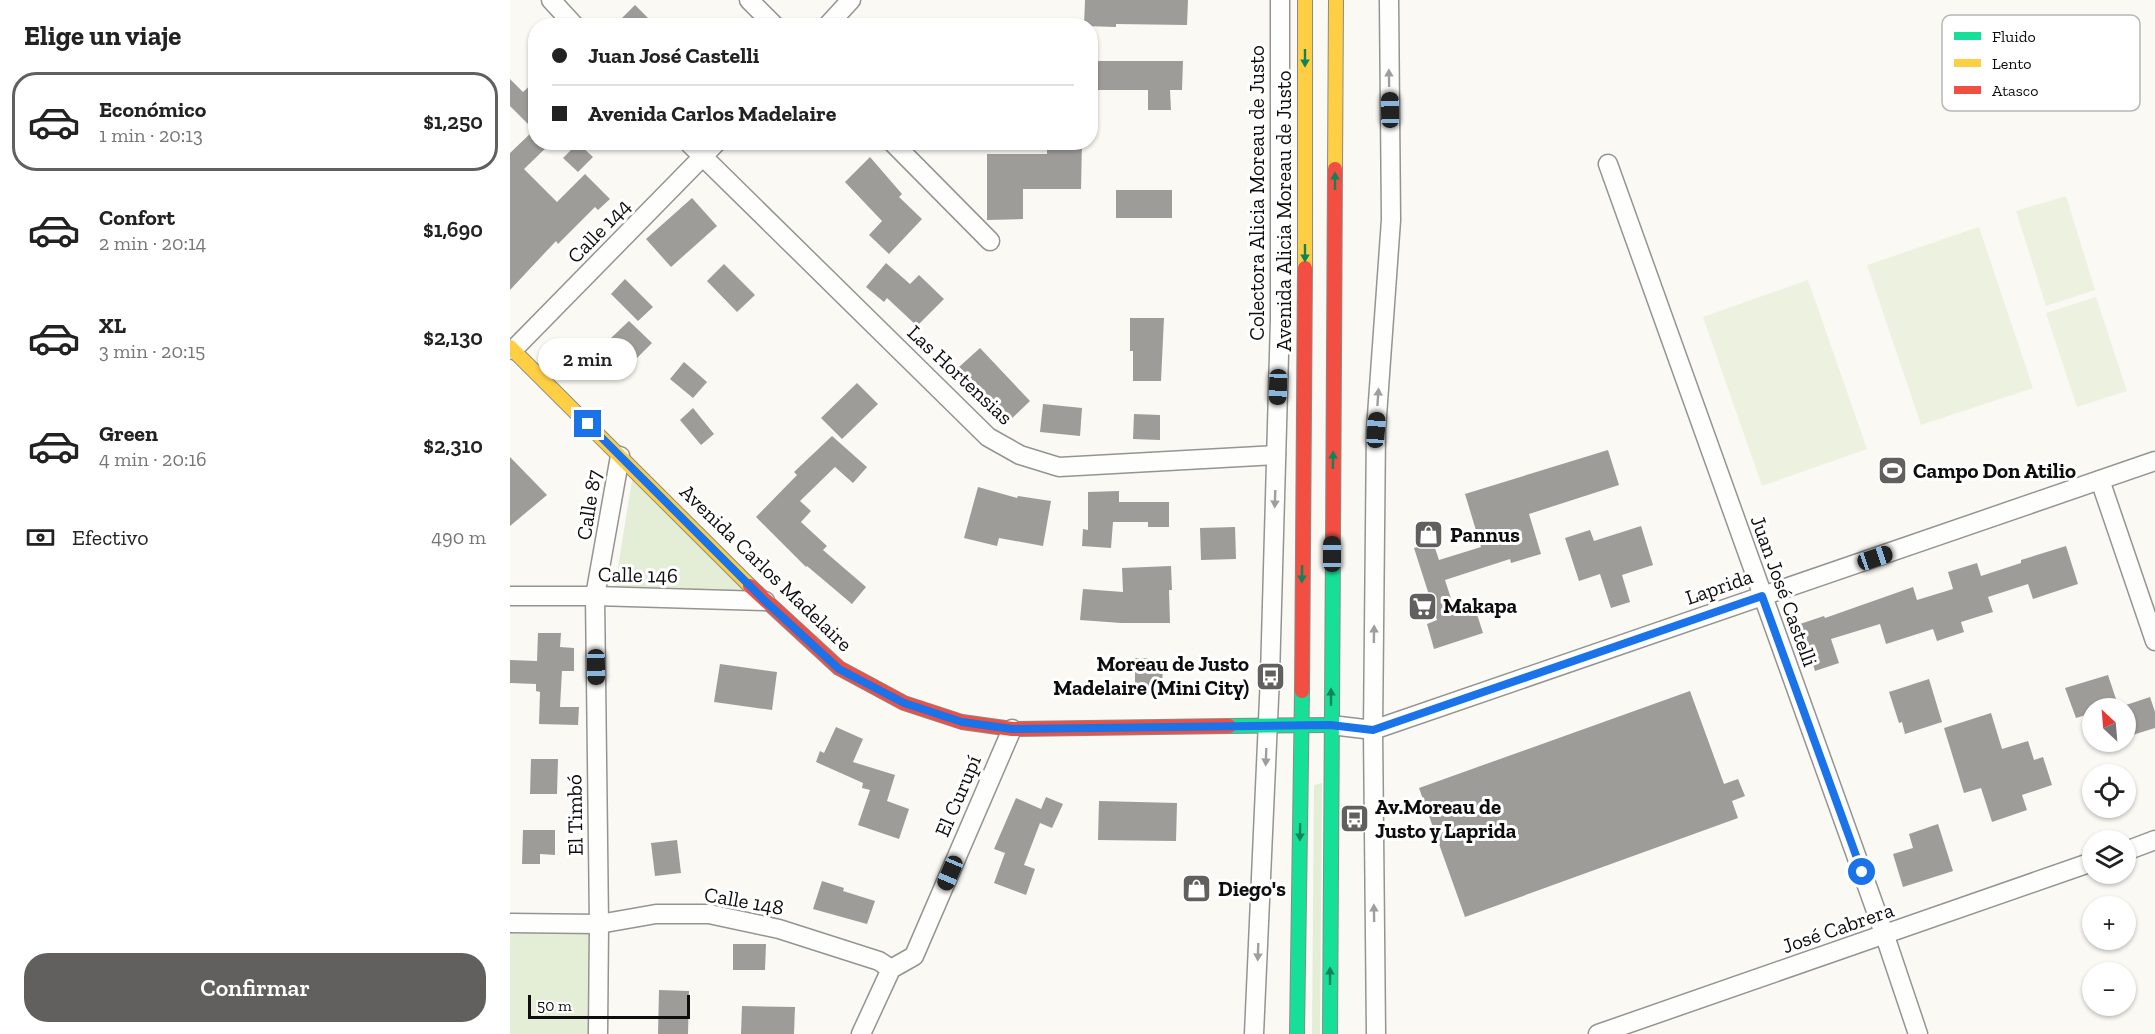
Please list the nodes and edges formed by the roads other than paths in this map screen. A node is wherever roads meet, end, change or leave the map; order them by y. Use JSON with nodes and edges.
{"nodes":[{"id":1,"x":551,"y":0,"type":"edge"},
{"id":2,"x":749,"y":0,"type":"edge"},
{"id":3,"x":851,"y":0,"type":"edge"},
{"id":4,"x":1280,"y":0,"type":"edge"},
{"id":5,"x":1305,"y":0,"type":"edge"},
{"id":6,"x":1336,"y":0,"type":"edge"},
{"id":7,"x":1389,"y":0,"type":"edge"},
{"id":8,"x":568,"y":18,"type":"edge"},
{"id":9,"x":767,"y":18,"type":"edge"},
{"id":10,"x":834,"y":18,"type":"edge"},
{"id":11,"x":695,"y":150,"type":"edge"},
{"id":12,"x":710,"y":150,"type":"edge"},
{"id":13,"x":900,"y":150,"type":"edge"},
{"id":14,"x":702,"y":158,"type":"junction"},
{"id":15,"x":1608,"y":164,"type":"dead end"},
{"id":16,"x":990,"y":241,"type":"dead end"},
{"id":17,"x":512,"y":348,"type":"edge"},
{"id":18,"x":1276,"y":455,"type":"junction"},
{"id":19,"x":620,"y":456,"type":"junction"},
{"id":20,"x":2155,"y":461,"type":"edge"},
{"id":21,"x":2100,"y":480,"type":"junction"},
{"id":22,"x":510,"y":596,"type":"edge"},
{"id":23,"x":595,"y":596,"type":"junction"},
{"id":24,"x":1762,"y":596,"type":"junction"},
{"id":25,"x":765,"y":601,"type":"junction"},
{"id":26,"x":2155,"y":640,"type":"edge"},
{"id":27,"x":1330,"y":725,"type":"junction"},
{"id":28,"x":1267,"y":726,"type":"junction"},
{"id":29,"x":1302,"y":726,"type":"junction"},
{"id":30,"x":1012,"y":729,"type":"junction"},
{"id":31,"x":1373,"y":730,"type":"junction"},
{"id":32,"x":2155,"y":840,"type":"edge"},
{"id":33,"x":2136,"y":847,"type":"edge"},
{"id":34,"x":2082,"y":866,"type":"edge"},
{"id":35,"x":510,"y":923,"type":"edge"},
{"id":36,"x":599,"y":924,"type":"junction"},
{"id":37,"x":1885,"y":936,"type":"junction"},
{"id":38,"x":891,"y":969,"type":"junction"},
{"id":39,"x":598,"y":1034,"type":"edge"},
{"id":40,"x":861,"y":1034,"type":"edge"},
{"id":41,"x":1254,"y":1034,"type":"edge"},
{"id":42,"x":1297,"y":1034,"type":"edge"},
{"id":43,"x":1330,"y":1034,"type":"edge"},
{"id":44,"x":1376,"y":1034,"type":"edge"},
{"id":45,"x":1598,"y":1034,"type":"edge"},
{"id":46,"x":1918,"y":1034,"type":"edge"}],
"edges":[{"from":1,"to":8,"type":"street"},
{"from":2,"to":9,"type":"street"},
{"from":3,"to":10,"type":"street"},
{"from":4,"to":18,"type":"street","name":"Colectora Alicia Moreau de Justo"},
{"from":5,"to":29,"type":"main road","name":"Avenida Alicia Moreau de Justo","one_way":true},
{"from":27,"to":6,"type":"main road","one_way":true},
{"from":31,"to":7,"type":"street","one_way":true},
{"from":11,"to":14,"type":"street","name":"Las Hortensias"},
{"from":12,"to":14,"type":"street","name":"Calle 144"},
{"from":13,"to":16,"type":"street"},
{"from":14,"to":17,"type":"street","name":"Calle 144"},
{"from":14,"to":18,"type":"street","name":"Las Hortensias"},
{"from":15,"to":24,"type":"street","name":"Juan José Castelli"},
{"from":17,"to":19,"type":"main road","name":"Avenida Carlos Madelaire"},
{"from":18,"to":28,"type":"street","name":"Colectora Alicia Moreau de Justo","one_way":true},
{"from":19,"to":23,"type":"street","name":"Calle 87"},
{"from":19,"to":25,"type":"main road","name":"Avenida Carlos Madelaire"},
{"from":20,"to":21,"type":"street","name":"Laprida"},
{"from":21,"to":24,"type":"street","name":"Laprida"},
{"from":21,"to":26,"type":"street"},
{"from":22,"to":23,"type":"street","name":"Calle 146"},
{"from":23,"to":25,"type":"street","name":"Calle 146"},
{"from":23,"to":36,"type":"street","name":"El Timbó"},
{"from":24,"to":31,"type":"street","name":"Laprida"},
{"from":24,"to":37,"type":"street","name":"Juan José Castelli"},
{"from":25,"to":30,"type":"main road","name":"Avenida Carlos Madelaire"},
{"from":27,"to":29,"type":"main road","name":"Avenida Carlos Madelaire"},
{"from":27,"to":31,"type":"street","name":"Laprida"},
{"from":43,"to":27,"type":"main road","one_way":true},
{"from":28,"to":29,"type":"main road","name":"Avenida Carlos Madelaire"},
{"from":28,"to":30,"type":"main road","name":"Avenida Carlos Madelaire"},
{"from":28,"to":41,"type":"street","name":"Colectora Alicia Moreau de Justo","one_way":true},
{"from":29,"to":42,"type":"main road","name":"Avenida Alicia Moreau de Justo","one_way":true},
{"from":30,"to":38,"type":"street","name":"El Curupí"},
{"from":44,"to":31,"type":"street","one_way":true},
{"from":32,"to":33,"type":"street"},
{"from":34,"to":37,"type":"street","name":"José Cabrera"},
{"from":35,"to":36,"type":"street","name":"Calle 148"},
{"from":36,"to":38,"type":"street","name":"Calle 148"},
{"from":36,"to":39,"type":"street","name":"El Timbó"},
{"from":37,"to":45,"type":"street","name":"José Cabrera"},
{"from":37,"to":46,"type":"street","name":"Juan José Castelli"},
{"from":38,"to":40,"type":"street"}]}
